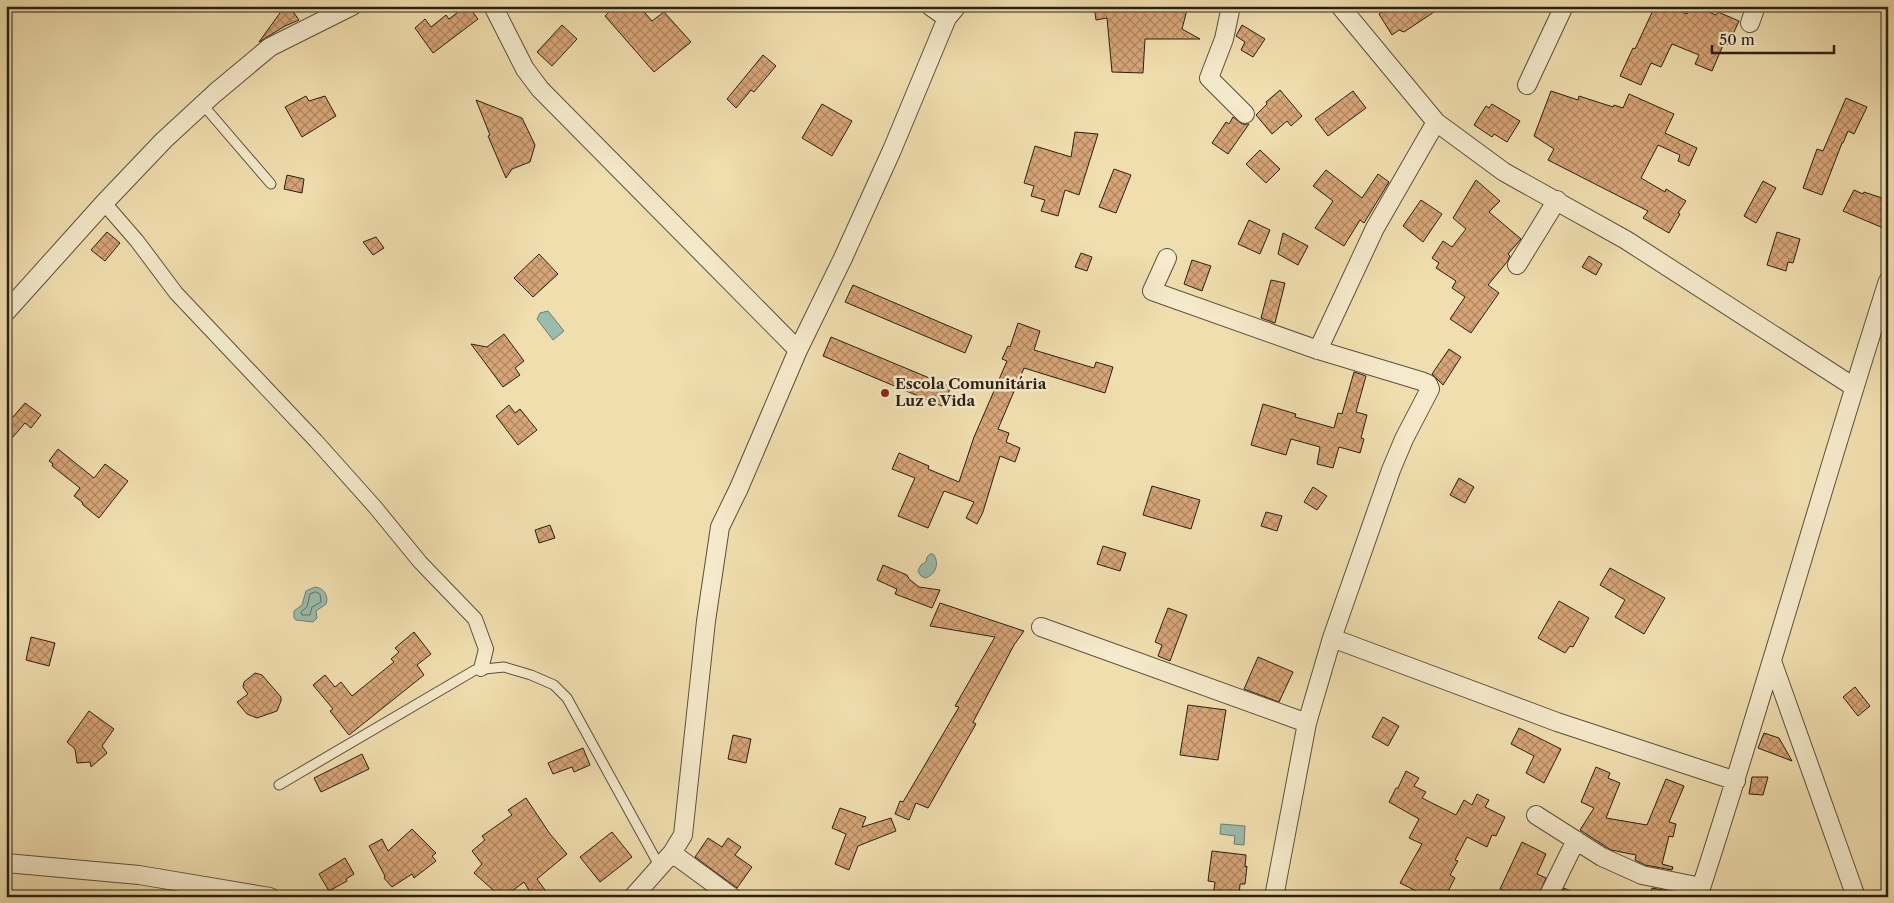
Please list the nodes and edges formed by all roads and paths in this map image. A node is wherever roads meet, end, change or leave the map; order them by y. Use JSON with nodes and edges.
{"nodes":[{"id":1,"x":352,"y":6,"type":"edge"},
{"id":2,"x":493,"y":6,"type":"edge"},
{"id":3,"x":930,"y":6,"type":"edge"},
{"id":4,"x":1231,"y":6,"type":"edge"},
{"id":5,"x":1340,"y":6,"type":"edge"},
{"id":6,"x":1564,"y":6,"type":"edge"},
{"id":7,"x":1756,"y":6,"type":"edge"},
{"id":8,"x":952,"y":12,"type":"edge"},
{"id":9,"x":1750,"y":23,"type":"dead end"},
{"id":10,"x":1528,"y":85,"type":"dead end"},
{"id":11,"x":203,"y":105,"type":"junction"},
{"id":12,"x":1245,"y":114,"type":"dead end"},
{"id":13,"x":1436,"y":122,"type":"junction"},
{"id":14,"x":271,"y":184,"type":"dead end"},
{"id":15,"x":1557,"y":200,"type":"junction"},
{"id":16,"x":104,"y":203,"type":"junction"},
{"id":17,"x":1167,"y":258,"type":"dead end"},
{"id":18,"x":1517,"y":265,"type":"dead end"},
{"id":19,"x":1888,"y":281,"type":"edge"},
{"id":20,"x":6,"y":312,"type":"edge"},
{"id":21,"x":798,"y":350,"type":"junction"},
{"id":22,"x":1318,"y":350,"type":"junction"},
{"id":23,"x":1854,"y":387,"type":"junction"},
{"id":24,"x":1041,"y":628,"type":"dead end"},
{"id":25,"x":1332,"y":638,"type":"junction"},
{"id":26,"x":1772,"y":661,"type":"junction"},
{"id":27,"x":481,"y":669,"type":"junction"},
{"id":28,"x":1307,"y":723,"type":"junction"},
{"id":29,"x":1736,"y":781,"type":"junction"},
{"id":30,"x":279,"y":785,"type":"dead end"},
{"id":31,"x":1536,"y":815,"type":"dead end"},
{"id":32,"x":1576,"y":840,"type":"junction"},
{"id":33,"x":672,"y":853,"type":"junction"},
{"id":34,"x":6,"y":863,"type":"edge"},
{"id":35,"x":660,"y":867,"type":"junction"},
{"id":36,"x":1700,"y":892,"type":"edge"},
{"id":37,"x":270,"y":897,"type":"edge"},
{"id":38,"x":633,"y":897,"type":"edge"},
{"id":39,"x":732,"y":897,"type":"edge"},
{"id":40,"x":1274,"y":897,"type":"edge"},
{"id":41,"x":1548,"y":897,"type":"edge"},
{"id":42,"x":1856,"y":897,"type":"edge"}],
"edges":[{"from":1,"to":11,"type":"street"},
{"from":2,"to":21,"type":"street"},
{"from":3,"to":8,"type":"street"},
{"from":4,"to":12,"type":"street"},
{"from":5,"to":13,"type":"street"},
{"from":6,"to":10,"type":"street"},
{"from":7,"to":9,"type":"street"},
{"from":8,"to":21,"type":"street"},
{"from":11,"to":14,"type":"lane"},
{"from":11,"to":16,"type":"street"},
{"from":13,"to":15,"type":"street"},
{"from":13,"to":22,"type":"street"},
{"from":15,"to":18,"type":"street"},
{"from":15,"to":23,"type":"street"},
{"from":16,"to":20,"type":"street"},
{"from":16,"to":27,"type":"street"},
{"from":17,"to":22,"type":"street"},
{"from":19,"to":23,"type":"street"},
{"from":21,"to":33,"type":"street"},
{"from":22,"to":25,"type":"street"},
{"from":23,"to":26,"type":"street"},
{"from":24,"to":28,"type":"street"},
{"from":25,"to":28,"type":"street"},
{"from":25,"to":29,"type":"street"},
{"from":26,"to":29,"type":"street"},
{"from":26,"to":42,"type":"street"},
{"from":27,"to":30,"type":"lane"},
{"from":27,"to":35,"type":"lane"},
{"from":28,"to":40,"type":"street"},
{"from":29,"to":36,"type":"street"},
{"from":31,"to":32,"type":"street"},
{"from":32,"to":36,"type":"street"},
{"from":32,"to":41,"type":"street"},
{"from":33,"to":35,"type":"street"},
{"from":33,"to":39,"type":"street"},
{"from":34,"to":37,"type":"street"},
{"from":35,"to":38,"type":"street"}]}
